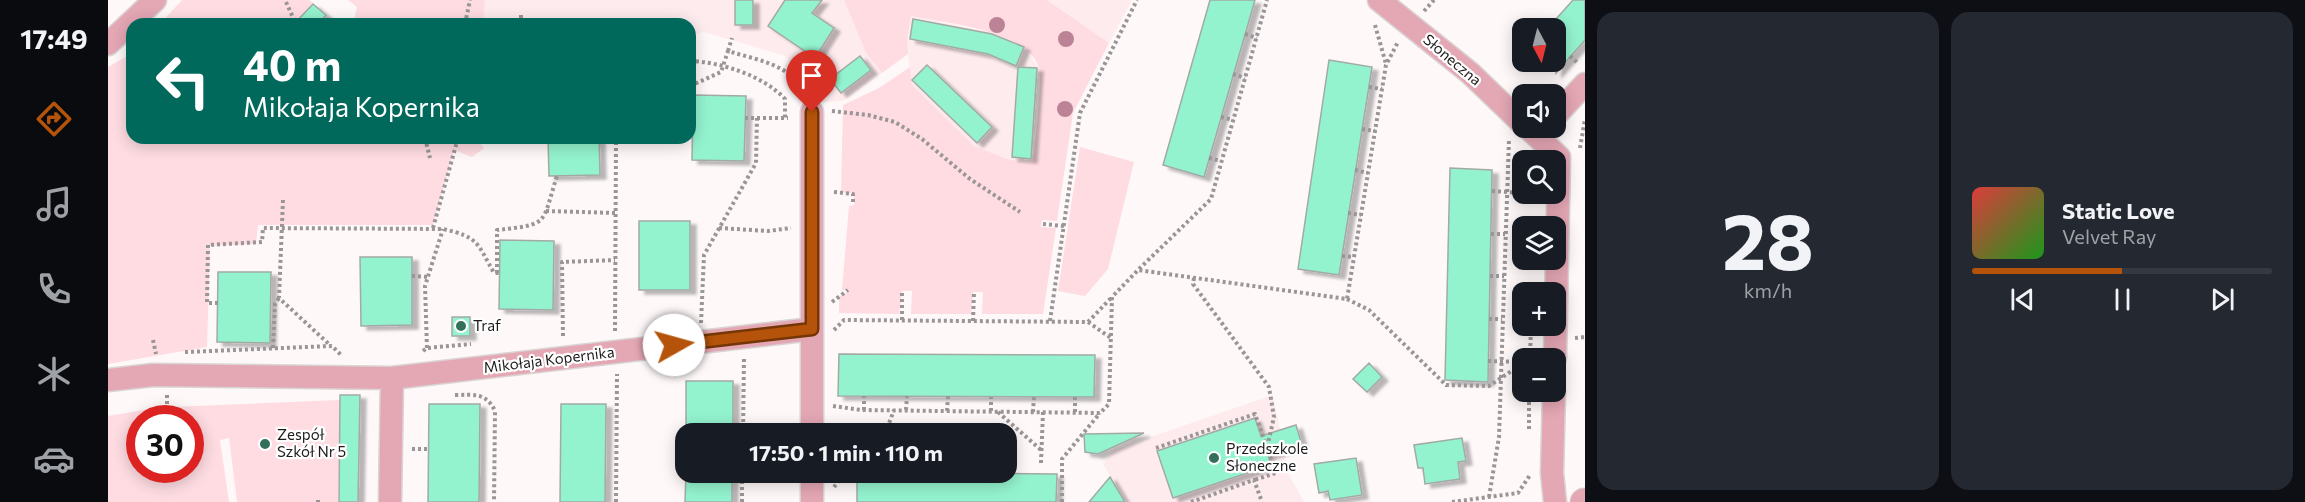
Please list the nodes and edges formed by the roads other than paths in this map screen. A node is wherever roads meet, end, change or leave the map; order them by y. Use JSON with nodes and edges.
{"nodes":[{"id":1,"x":155,"y":0,"type":"edge"},
{"id":2,"x":1375,"y":8,"type":"edge"},
{"id":3,"x":138,"y":18,"type":"edge"},
{"id":4,"x":126,"y":28,"type":"edge"},
{"id":5,"x":108,"y":44,"type":"edge"},
{"id":6,"x":1585,"y":84,"type":"edge"},
{"id":7,"x":1566,"y":104,"type":"edge"},
{"id":8,"x":809,"y":109,"type":"road end"},
{"id":9,"x":1512,"y":114,"type":"edge"},
{"id":10,"x":1538,"y":138,"type":"edge"},
{"id":11,"x":822,"y":332,"type":"junction"},
{"id":12,"x":1555,"y":348,"type":"edge"},
{"id":13,"x":392,"y":378,"type":"junction"},
{"id":14,"x":108,"y":380,"type":"edge"},
{"id":15,"x":1554,"y":402,"type":"edge"},
{"id":16,"x":813,"y":423,"type":"edge"},
{"id":17,"x":816,"y":483,"type":"edge"},
{"id":18,"x":822,"y":499,"type":"edge"},
{"id":19,"x":390,"y":502,"type":"edge"},
{"id":20,"x":1555,"y":502,"type":"edge"}],
"edges":[{"from":1,"to":3,"type":"street"},
{"from":2,"to":9,"type":"street","name":"Słoneczna"},
{"from":4,"to":5,"type":"street"},
{"from":6,"to":7,"type":"street"},
{"from":8,"to":11,"type":"street"},
{"from":10,"to":12,"type":"street","name":"Słoneczna"},
{"from":11,"to":13,"type":"street","name":"Mikołaja Kopernika"},
{"from":11,"to":16,"type":"street"},
{"from":13,"to":14,"type":"street","name":"Mikołaja Kopernika"},
{"from":13,"to":19,"type":"street"},
{"from":15,"to":20,"type":"street"},
{"from":17,"to":18,"type":"street"}]}
